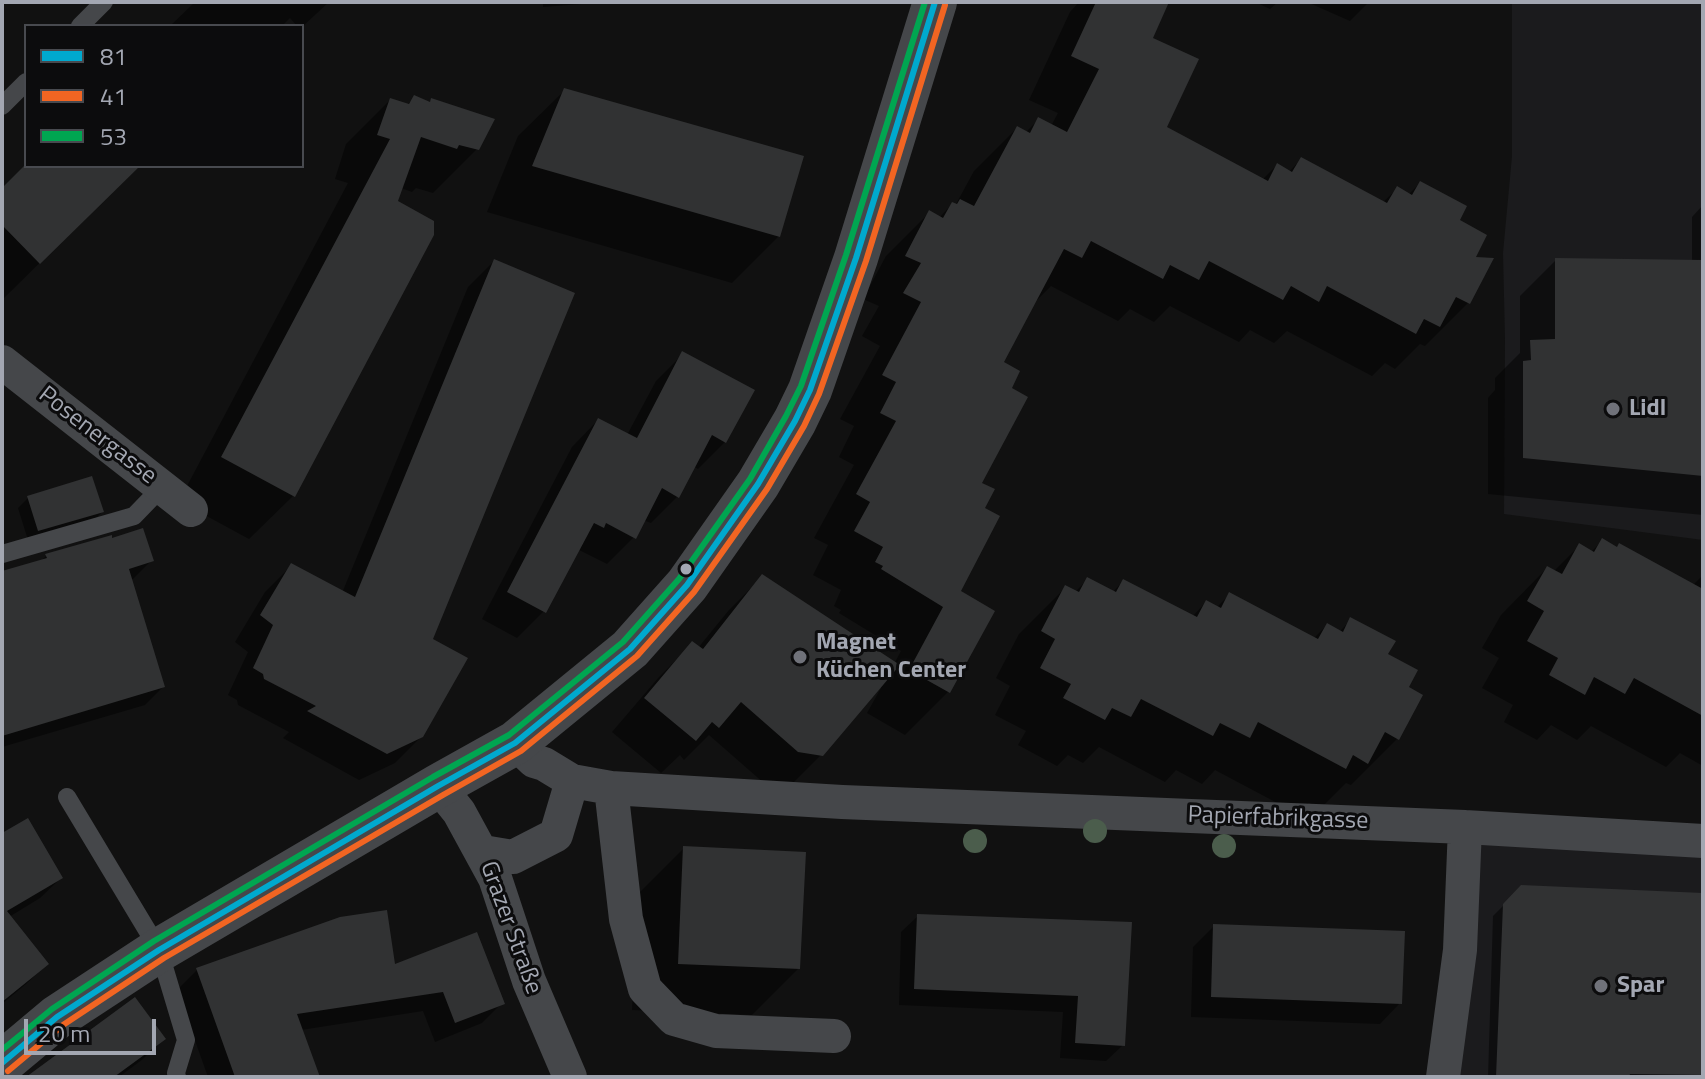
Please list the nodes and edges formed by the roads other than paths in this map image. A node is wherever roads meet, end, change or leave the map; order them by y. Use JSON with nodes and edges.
{"nodes":[{"id":1,"x":104,"y":2,"type":"edge"},
{"id":2,"x":935,"y":2,"type":"edge"},
{"id":3,"x":82,"y":24,"type":"edge"},
{"id":4,"x":24,"y":84,"type":"edge"},
{"id":5,"x":2,"y":106,"type":"edge"},
{"id":6,"x":2,"y":362,"type":"edge"},
{"id":7,"x":162,"y":487,"type":"junction"},
{"id":8,"x":191,"y":510,"type":"dead end"},
{"id":9,"x":2,"y":554,"type":"edge"},
{"id":10,"x":515,"y":743,"type":"junction"},
{"id":11,"x":572,"y":781,"type":"junction"},
{"id":12,"x":438,"y":786,"type":"junction"},
{"id":13,"x":611,"y":788,"type":"junction"},
{"id":14,"x":67,"y":797,"type":"dead end"},
{"id":15,"x":1465,"y":827,"type":"junction"},
{"id":16,"x":1703,"y":841,"type":"edge"},
{"id":17,"x":483,"y":852,"type":"junction"},
{"id":18,"x":159,"y":950,"type":"junction"},
{"id":19,"x":834,"y":1036,"type":"dead end"},
{"id":20,"x":2,"y":1063,"type":"edge"},
{"id":21,"x":177,"y":1077,"type":"edge"},
{"id":22,"x":570,"y":1077,"type":"edge"},
{"id":23,"x":1443,"y":1077,"type":"edge"}],
"edges":[{"from":1,"to":3,"type":"lane"},
{"from":2,"to":10,"type":"street"},
{"from":4,"to":5,"type":"lane"},
{"from":6,"to":7,"type":"street","name":"Posenergasse"},
{"from":7,"to":8,"type":"street","name":"Posenergasse"},
{"from":7,"to":9,"type":"lane"},
{"from":10,"to":11,"type":"street","name":"Papierfabrikgasse"},
{"from":10,"to":12,"type":"street"},
{"from":11,"to":13,"type":"street","name":"Papierfabrikgasse"},
{"from":11,"to":17,"type":"street"},
{"from":12,"to":17,"type":"street","name":"Grazer Straße"},
{"from":12,"to":18,"type":"street"},
{"from":13,"to":15,"type":"street","name":"Papierfabrikgasse"},
{"from":13,"to":19,"type":"street"},
{"from":14,"to":18,"type":"lane"},
{"from":15,"to":16,"type":"street","name":"Papierfabrikgasse"},
{"from":15,"to":23,"type":"street"},
{"from":17,"to":22,"type":"street","name":"Grazer Straße"},
{"from":18,"to":20,"type":"street"},
{"from":18,"to":21,"type":"lane"}]}
